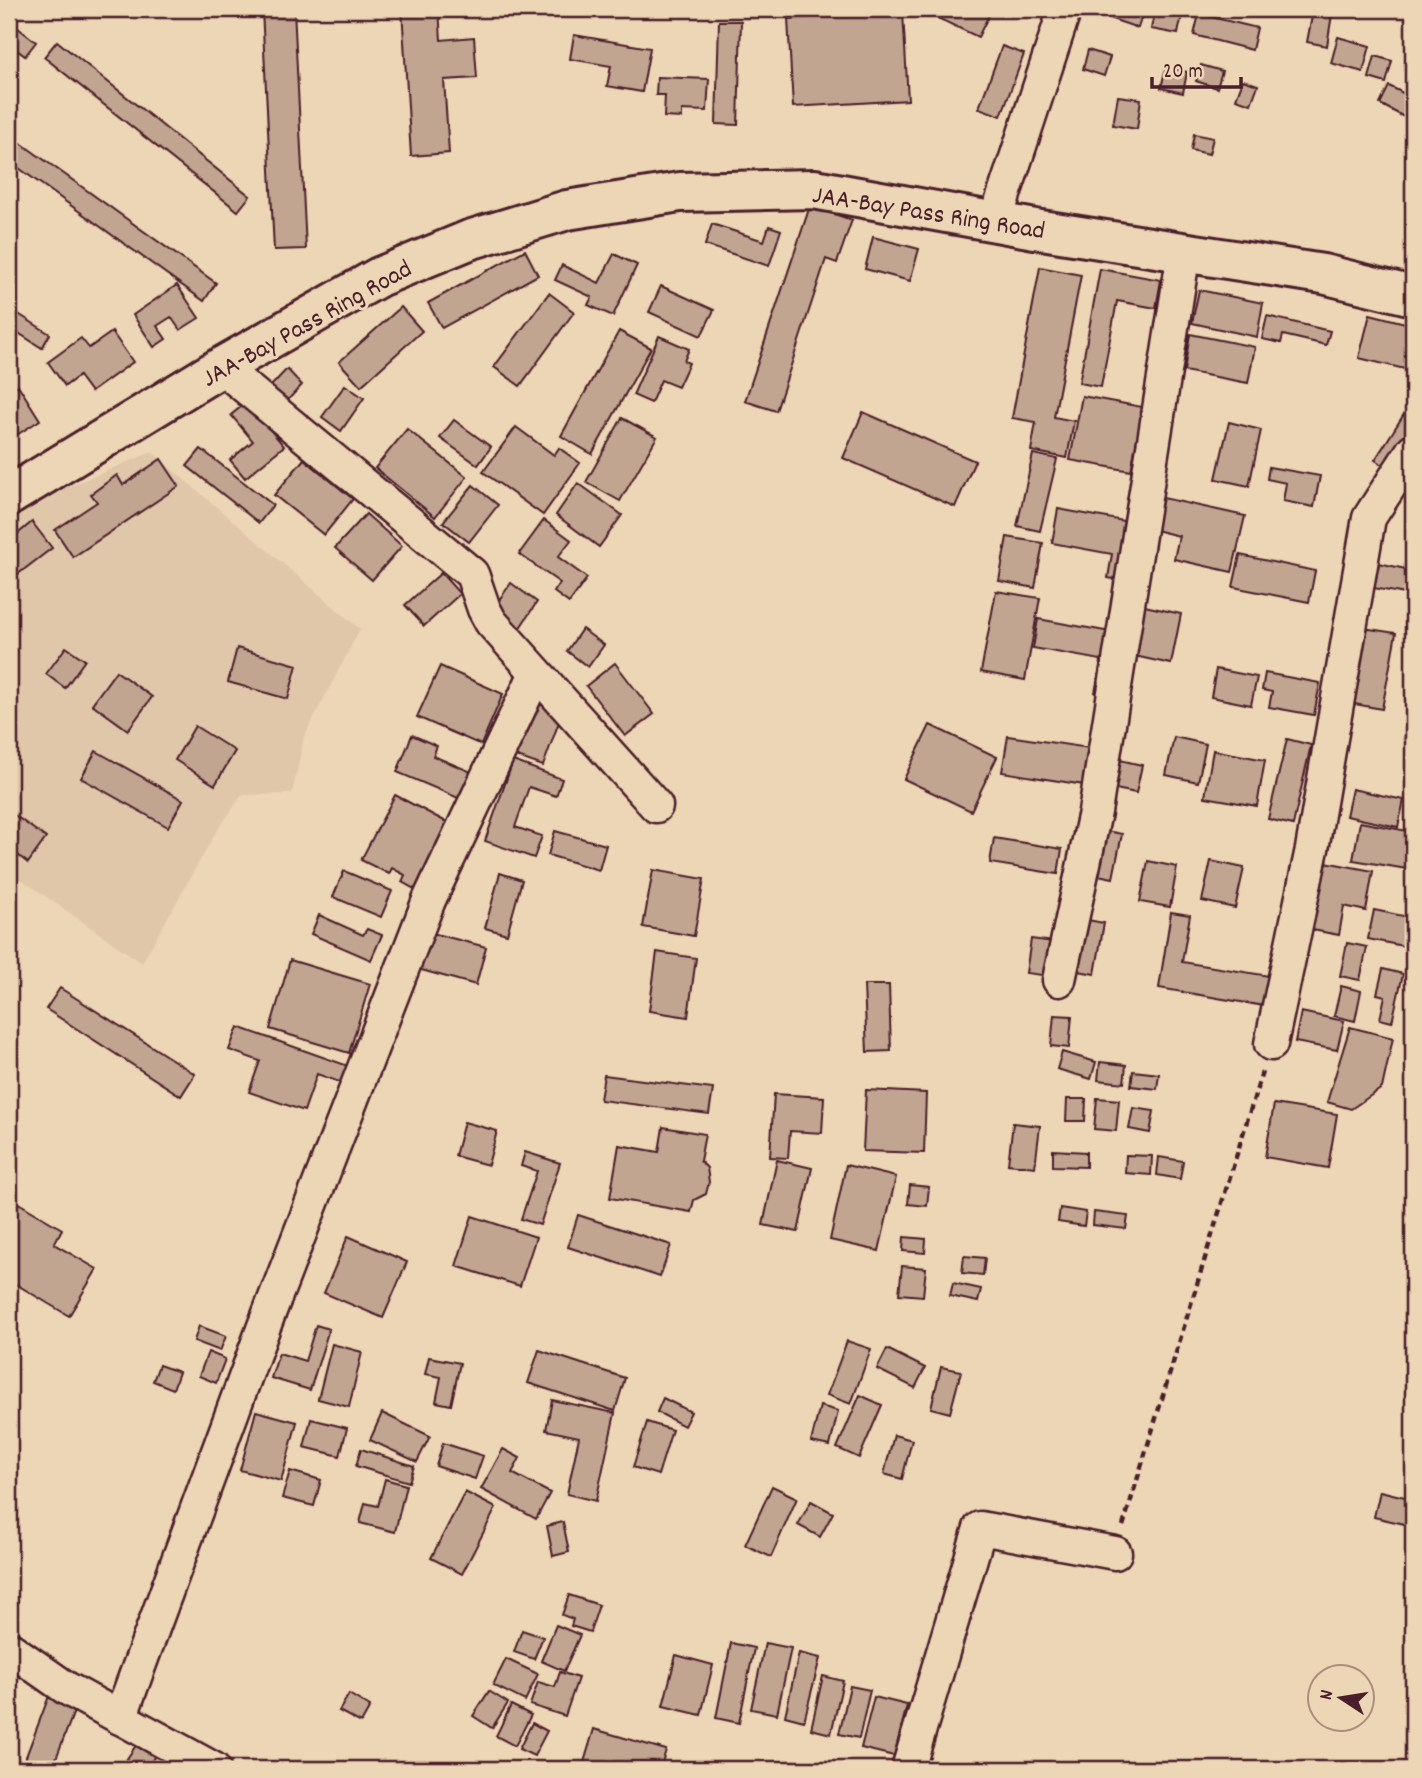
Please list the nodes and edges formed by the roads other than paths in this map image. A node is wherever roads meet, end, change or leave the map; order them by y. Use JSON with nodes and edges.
{"nodes":[{"id":1,"x":1065,"y":9,"type":"edge"},
{"id":2,"x":995,"y":222,"type":"junction"},
{"id":3,"x":1184,"y":252,"type":"junction"},
{"id":4,"x":1413,"y":296,"type":"edge"},
{"id":5,"x":221,"y":367,"type":"junction"},
{"id":6,"x":1413,"y":450,"type":"edge"},
{"id":7,"x":9,"y":496,"type":"edge"},
{"id":8,"x":536,"y":673,"type":"junction"},
{"id":9,"x":656,"y":806,"type":"dead end"},
{"id":10,"x":1059,"y":980,"type":"dead end"},
{"id":11,"x":1271,"y":1044,"type":"road end"},
{"id":12,"x":1115,"y":1553,"type":"road end"},
{"id":13,"x":9,"y":1648,"type":"edge"},
{"id":14,"x":120,"y":1718,"type":"junction"},
{"id":15,"x":214,"y":1769,"type":"edge"},
{"id":16,"x":908,"y":1769,"type":"edge"}],
"edges":[{"from":1,"to":2,"type":"street"},
{"from":2,"to":3,"type":"highway","name":"JAA-Bay Pass Ring Road"},
{"from":2,"to":5,"type":"highway","name":"JAA-Bay Pass Ring Road"},
{"from":3,"to":4,"type":"highway","name":"JAA-Bay Pass Ring Road"},
{"from":3,"to":10,"type":"street"},
{"from":5,"to":7,"type":"highway","name":"JAA-Bay Pass Ring Road"},
{"from":5,"to":8,"type":"street"},
{"from":6,"to":11,"type":"street"},
{"from":8,"to":9,"type":"street"},
{"from":8,"to":14,"type":"street"},
{"from":12,"to":16,"type":"street"},
{"from":13,"to":14,"type":"street"},
{"from":14,"to":15,"type":"street"}]}
